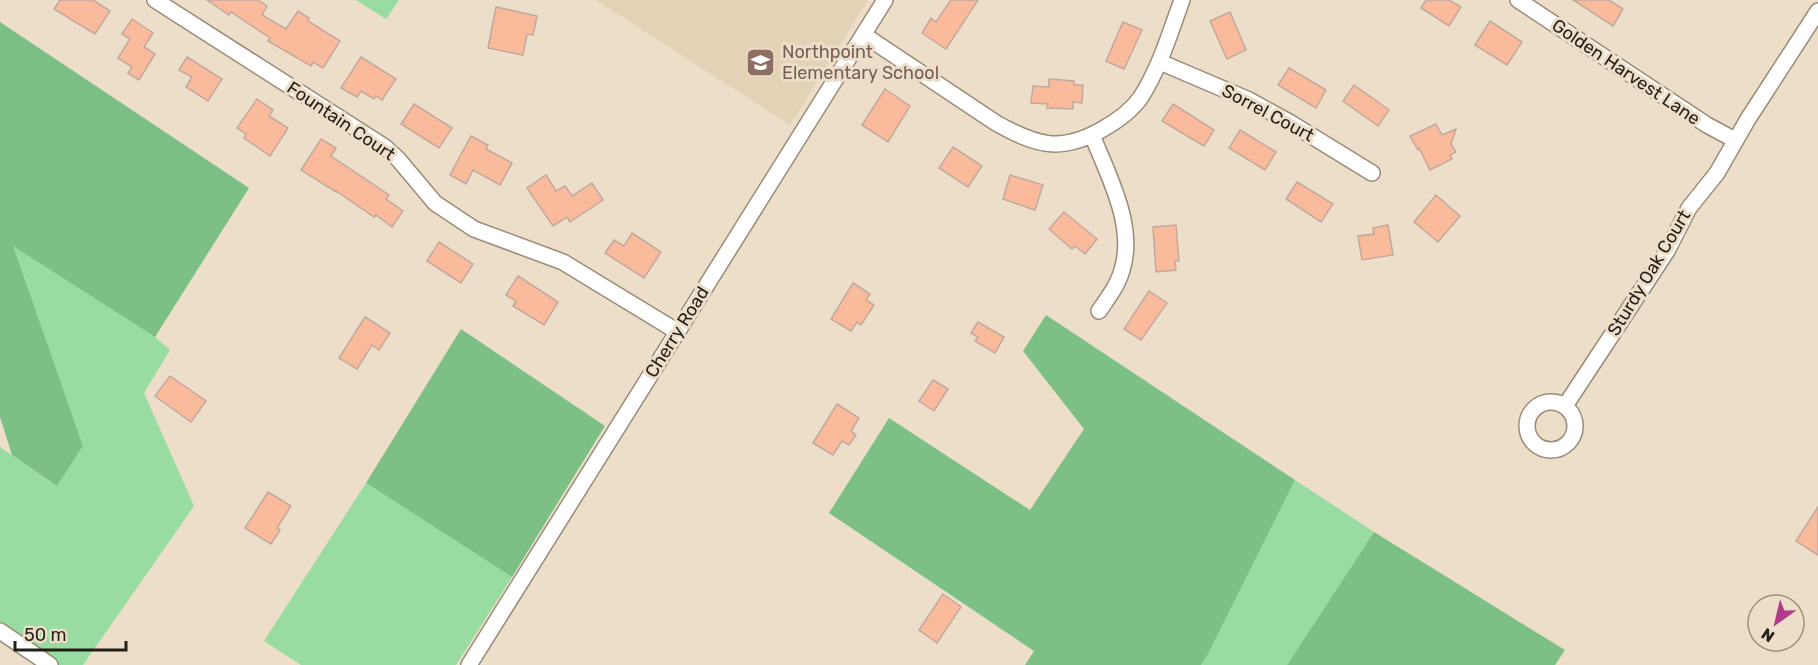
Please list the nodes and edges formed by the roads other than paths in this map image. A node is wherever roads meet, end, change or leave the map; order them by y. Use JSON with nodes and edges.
{"nodes":[{"id":1,"x":155,"y":0,"type":"edge"},
{"id":2,"x":885,"y":0,"type":"edge"},
{"id":3,"x":1182,"y":0,"type":"edge"},
{"id":4,"x":1518,"y":0,"type":"edge"},
{"id":5,"x":1818,"y":11,"type":"edge"},
{"id":6,"x":864,"y":34,"type":"junction"},
{"id":7,"x":1160,"y":62,"type":"junction"},
{"id":8,"x":1092,"y":135,"type":"junction"},
{"id":9,"x":1735,"y":140,"type":"junction"},
{"id":10,"x":1372,"y":172,"type":"dead end"},
{"id":11,"x":1099,"y":310,"type":"dead end"},
{"id":12,"x":678,"y":332,"type":"junction"},
{"id":13,"x":1564,"y":406,"type":"dead end"},
{"id":14,"x":0,"y":631,"type":"edge"},
{"id":15,"x":50,"y":665,"type":"edge"},
{"id":16,"x":470,"y":665,"type":"edge"}],
"edges":[{"from":1,"to":12,"type":"street","name":"Fountain Court"},
{"from":2,"to":6,"type":"street","name":"Cherry Road"},
{"from":3,"to":7,"type":"street"},
{"from":4,"to":9,"type":"street","name":"Golden Harvest Lane"},
{"from":5,"to":9,"type":"street","name":"Sturdy Oak Court"},
{"from":6,"to":8,"type":"street"},
{"from":6,"to":12,"type":"street","name":"Cherry Road"},
{"from":7,"to":8,"type":"street"},
{"from":7,"to":10,"type":"street","name":"Sorrel Court"},
{"from":8,"to":11,"type":"street"},
{"from":9,"to":13,"type":"street","name":"Sturdy Oak Court"},
{"from":12,"to":16,"type":"street","name":"Cherry Road"},
{"from":14,"to":15,"type":"street"}]}
